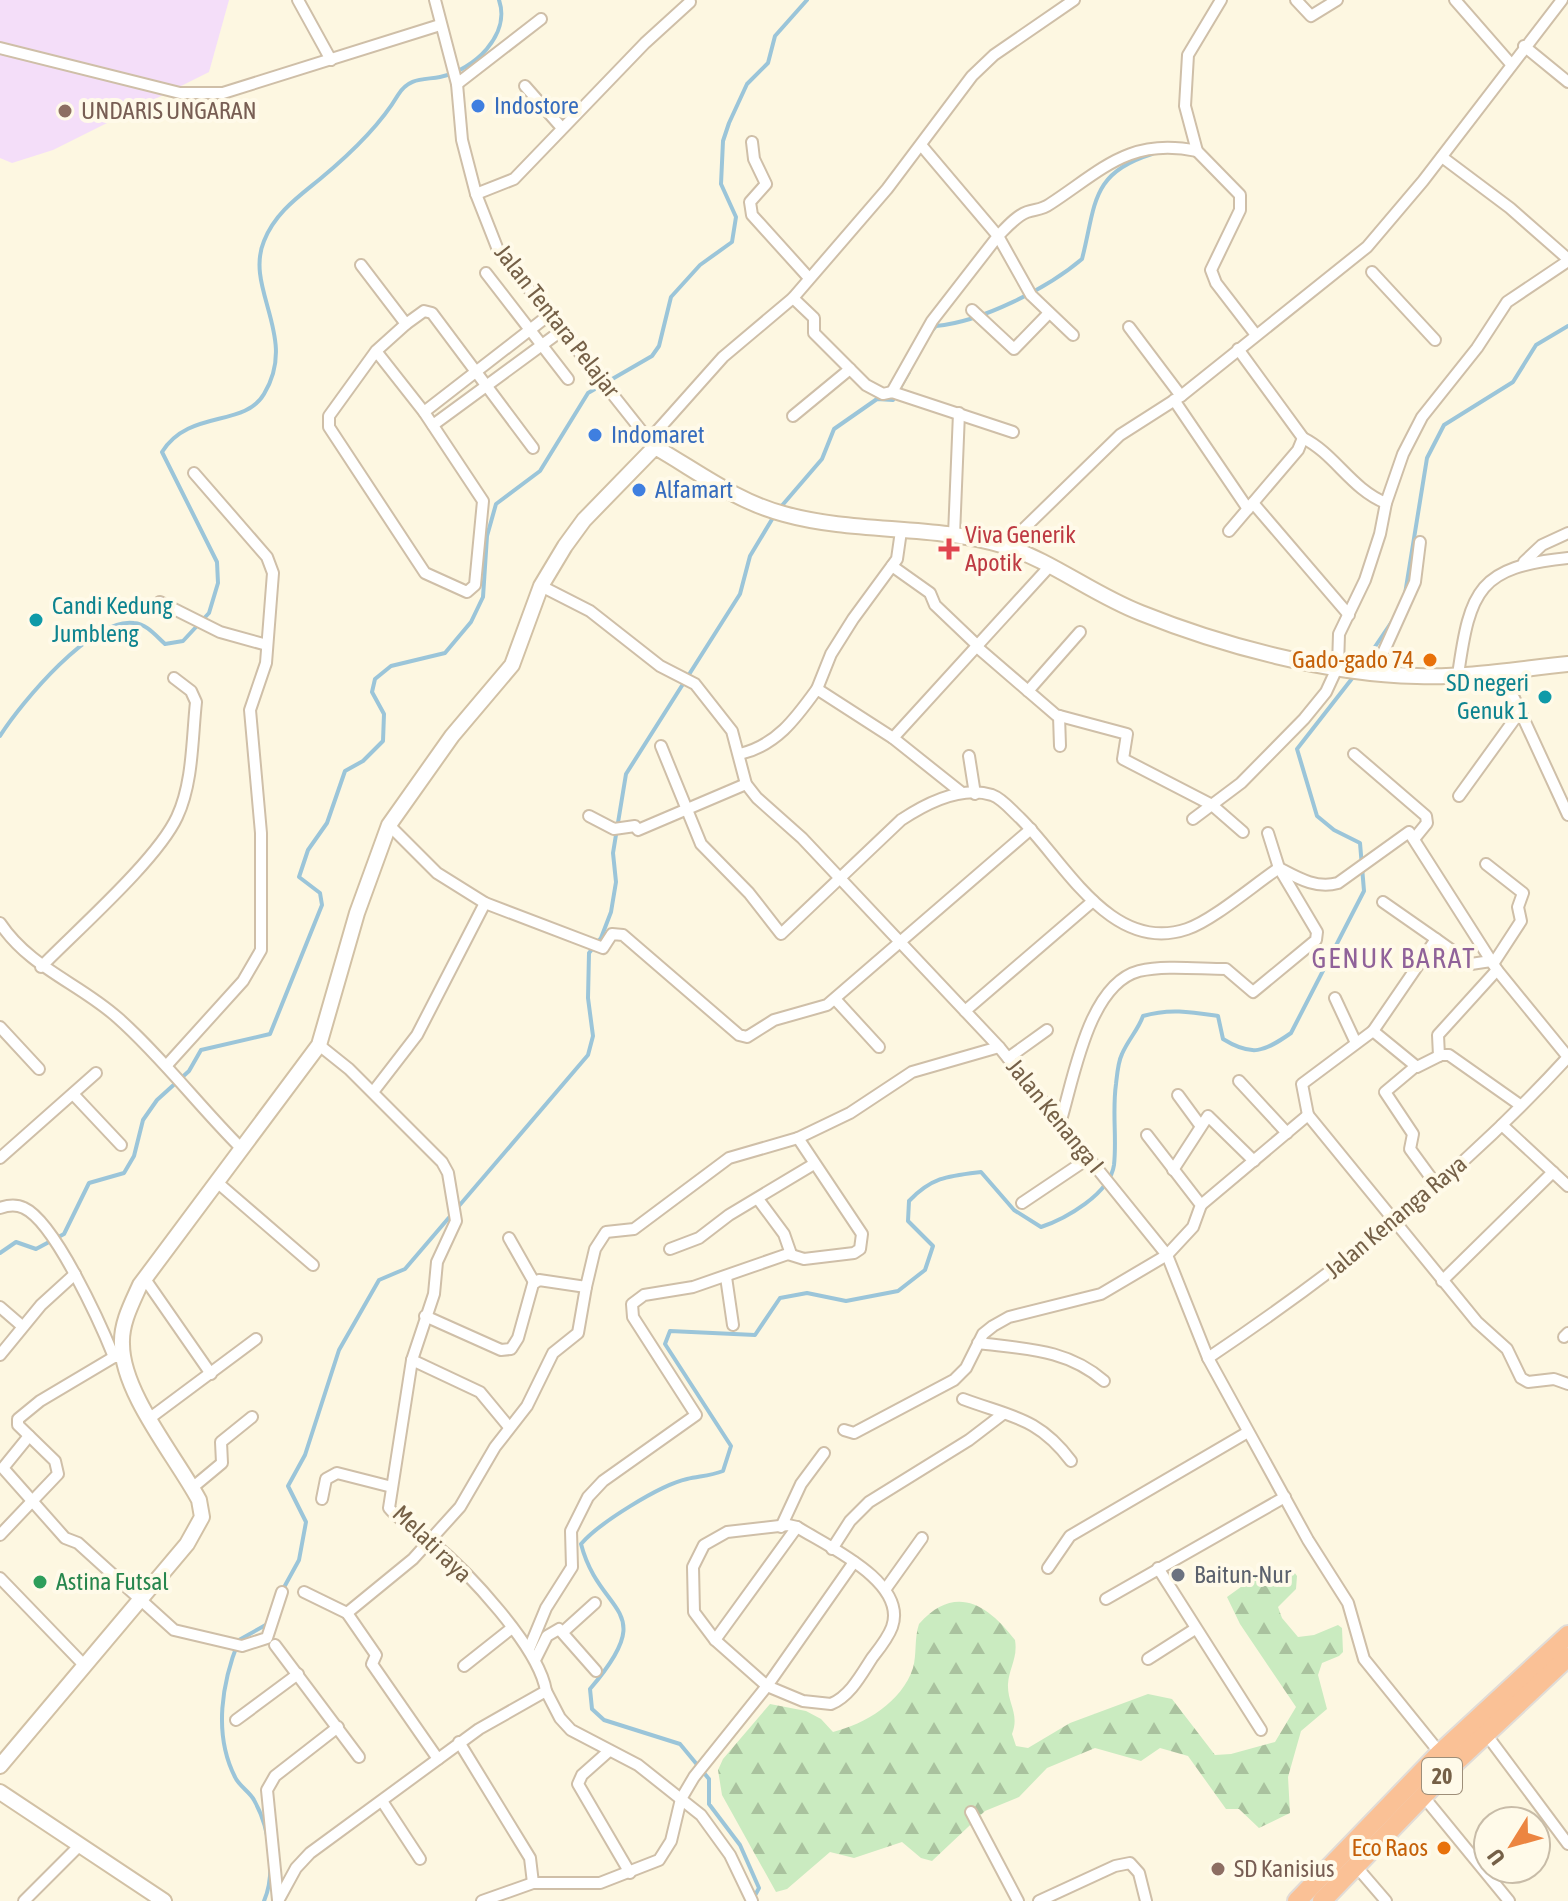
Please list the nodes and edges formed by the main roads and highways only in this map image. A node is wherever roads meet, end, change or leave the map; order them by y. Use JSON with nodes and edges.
{"nodes":[{"id":1,"x":1568,"y":1635,"type":"edge"},
{"id":2,"x":1568,"y":1657,"type":"edge"},
{"id":3,"x":1510,"y":1700,"type":"junction"},
{"id":4,"x":1364,"y":1842,"type":"junction"},
{"id":5,"x":1297,"y":1901,"type":"edge"},
{"id":6,"x":1322,"y":1901,"type":"edge"}],
"edges":[{"from":1,"to":3,"type":"highway","number":"20"},
{"from":2,"to":3,"type":"highway","number":"20"},
{"from":3,"to":4,"type":"highway","number":"20"},
{"from":3,"to":4,"type":"highway","number":"20"},
{"from":4,"to":5,"type":"highway","number":"20"},
{"from":4,"to":6,"type":"highway","number":"20"}]}
